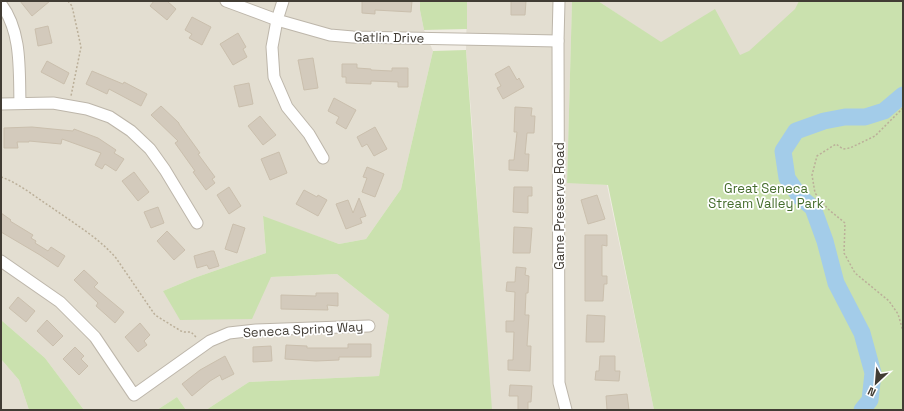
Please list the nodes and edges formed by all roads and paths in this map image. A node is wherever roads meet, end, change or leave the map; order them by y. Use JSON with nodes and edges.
{"nodes":[{"id":1,"x":68,"y":1,"type":"edge"},
{"id":2,"x":226,"y":1,"type":"edge"},
{"id":3,"x":283,"y":1,"type":"edge"},
{"id":4,"x":560,"y":1,"type":"edge"},
{"id":5,"x":1,"y":4,"type":"edge"},
{"id":6,"x":278,"y":20,"type":"junction"},
{"id":7,"x":558,"y":41,"type":"junction"},
{"id":8,"x":20,"y":103,"type":"junction"},
{"id":9,"x":1,"y":104,"type":"edge"},
{"id":10,"x":69,"y":106,"type":"junction"},
{"id":11,"x":903,"y":108,"type":"edge"},
{"id":12,"x":323,"y":158,"type":"dead end"},
{"id":13,"x":1,"y":177,"type":"edge"},
{"id":14,"x":197,"y":223,"type":"dead end"},
{"id":15,"x":1,"y":261,"type":"edge"},
{"id":16,"x":369,"y":326,"type":"dead end"},
{"id":17,"x":903,"y":331,"type":"edge"},
{"id":18,"x":203,"y":346,"type":"junction"},
{"id":19,"x":566,"y":410,"type":"edge"}],
"edges":[{"from":1,"to":10,"type":"path"},
{"from":2,"to":6,"type":"street","name":"Gatlin Drive"},
{"from":3,"to":6,"type":"street"},
{"from":4,"to":7,"type":"street","name":"Game Preserve Road"},
{"from":5,"to":8,"type":"street"},
{"from":6,"to":7,"type":"street","name":"Gatlin Drive"},
{"from":6,"to":12,"type":"street"},
{"from":7,"to":19,"type":"street","name":"Game Preserve Road"},
{"from":8,"to":9,"type":"street"},
{"from":8,"to":10,"type":"street"},
{"from":10,"to":14,"type":"street"},
{"from":11,"to":17,"type":"path"},
{"from":13,"to":18,"type":"path"},
{"from":15,"to":18,"type":"street","name":"Seneca Spring Way"},
{"from":16,"to":18,"type":"street","name":"Seneca Spring Way"}]}
